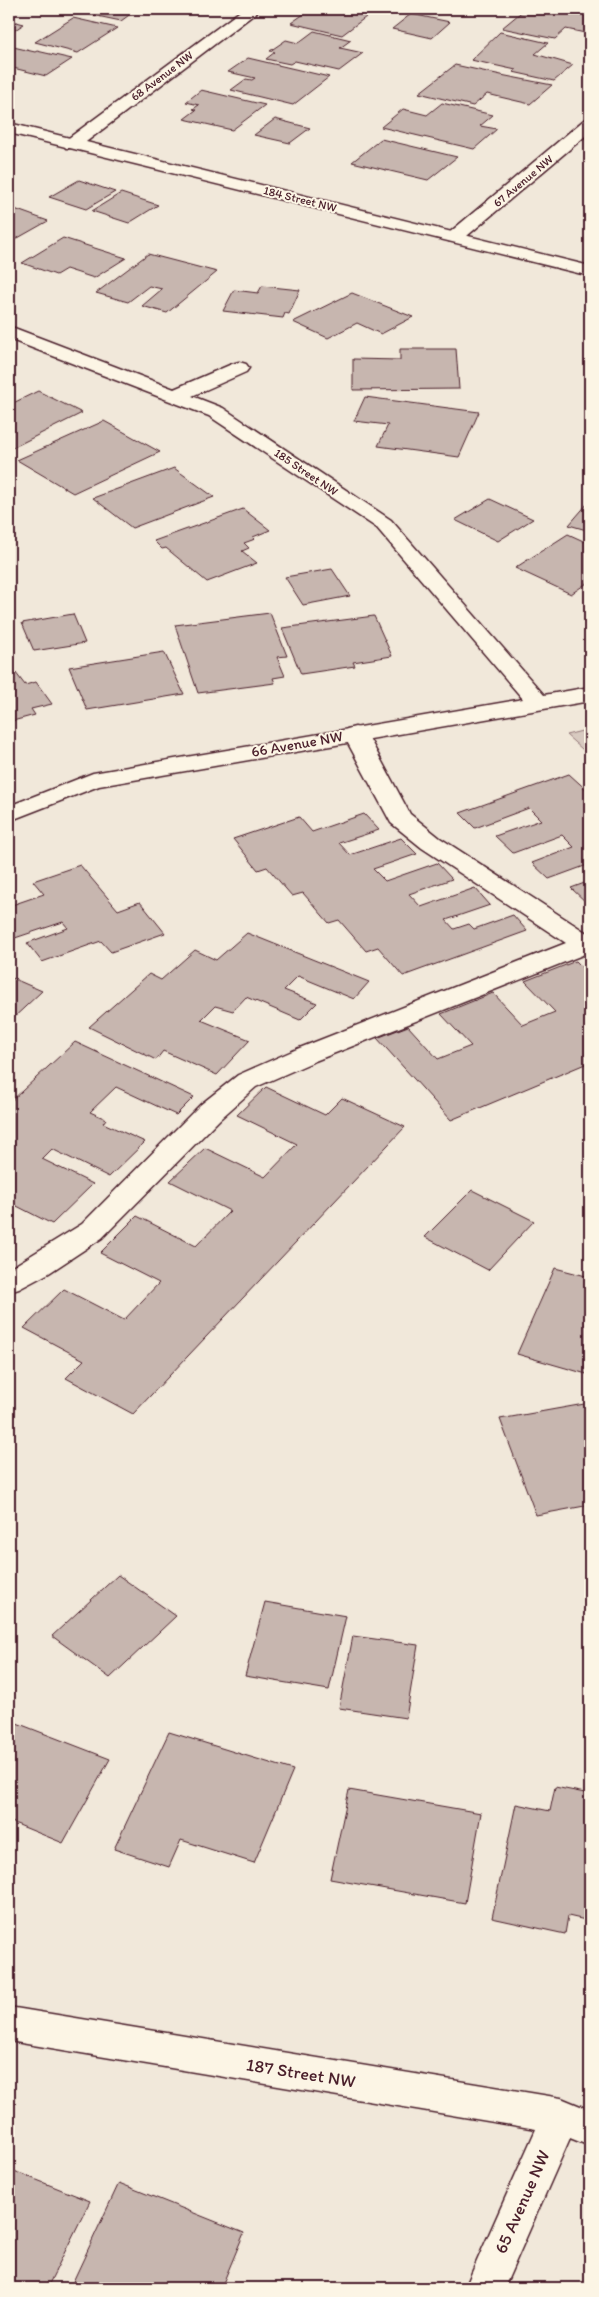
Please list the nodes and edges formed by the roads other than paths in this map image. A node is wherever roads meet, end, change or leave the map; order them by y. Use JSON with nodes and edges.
{"nodes":[{"id":1,"x":253,"y":9,"type":"edge"},
{"id":2,"x":590,"y":124,"type":"edge"},
{"id":3,"x":9,"y":128,"type":"edge"},
{"id":4,"x":72,"y":144,"type":"junction"},
{"id":5,"x":455,"y":237,"type":"junction"},
{"id":6,"x":590,"y":272,"type":"edge"},
{"id":7,"x":9,"y":332,"type":"edge"},
{"id":8,"x":239,"y":368,"type":"dead end"},
{"id":9,"x":175,"y":396,"type":"junction"},
{"id":10,"x":590,"y":694,"type":"edge"},
{"id":11,"x":538,"y":703,"type":"junction"},
{"id":12,"x":355,"y":734,"type":"junction"},
{"id":13,"x":9,"y":814,"type":"edge"},
{"id":14,"x":588,"y":946,"type":"edge"},
{"id":15,"x":9,"y":1282,"type":"edge"},
{"id":16,"x":9,"y":2024,"type":"edge"},
{"id":17,"x":575,"y":2122,"type":"edge"},
{"id":18,"x":484,"y":2288,"type":"edge"}],
"edges":[{"from":1,"to":4,"type":"street","name":"68 Avenue NW"},
{"from":2,"to":5,"type":"street","name":"67 Avenue NW"},
{"from":3,"to":4,"type":"street","name":"184 Street NW"},
{"from":4,"to":5,"type":"street","name":"184 Street NW"},
{"from":5,"to":6,"type":"street","name":"184 Street NW"},
{"from":7,"to":9,"type":"street","name":"185 Street NW"},
{"from":8,"to":9,"type":"street"},
{"from":9,"to":11,"type":"street","name":"185 Street NW"},
{"from":10,"to":11,"type":"street","name":"66 Avenue NW"},
{"from":11,"to":12,"type":"street","name":"66 Avenue NW"},
{"from":12,"to":13,"type":"street","name":"66 Avenue NW"},
{"from":12,"to":14,"type":"street"},
{"from":14,"to":15,"type":"street"},
{"from":16,"to":17,"type":"street","name":"187 Street NW"},
{"from":17,"to":18,"type":"street","name":"65 Avenue NW"}]}
